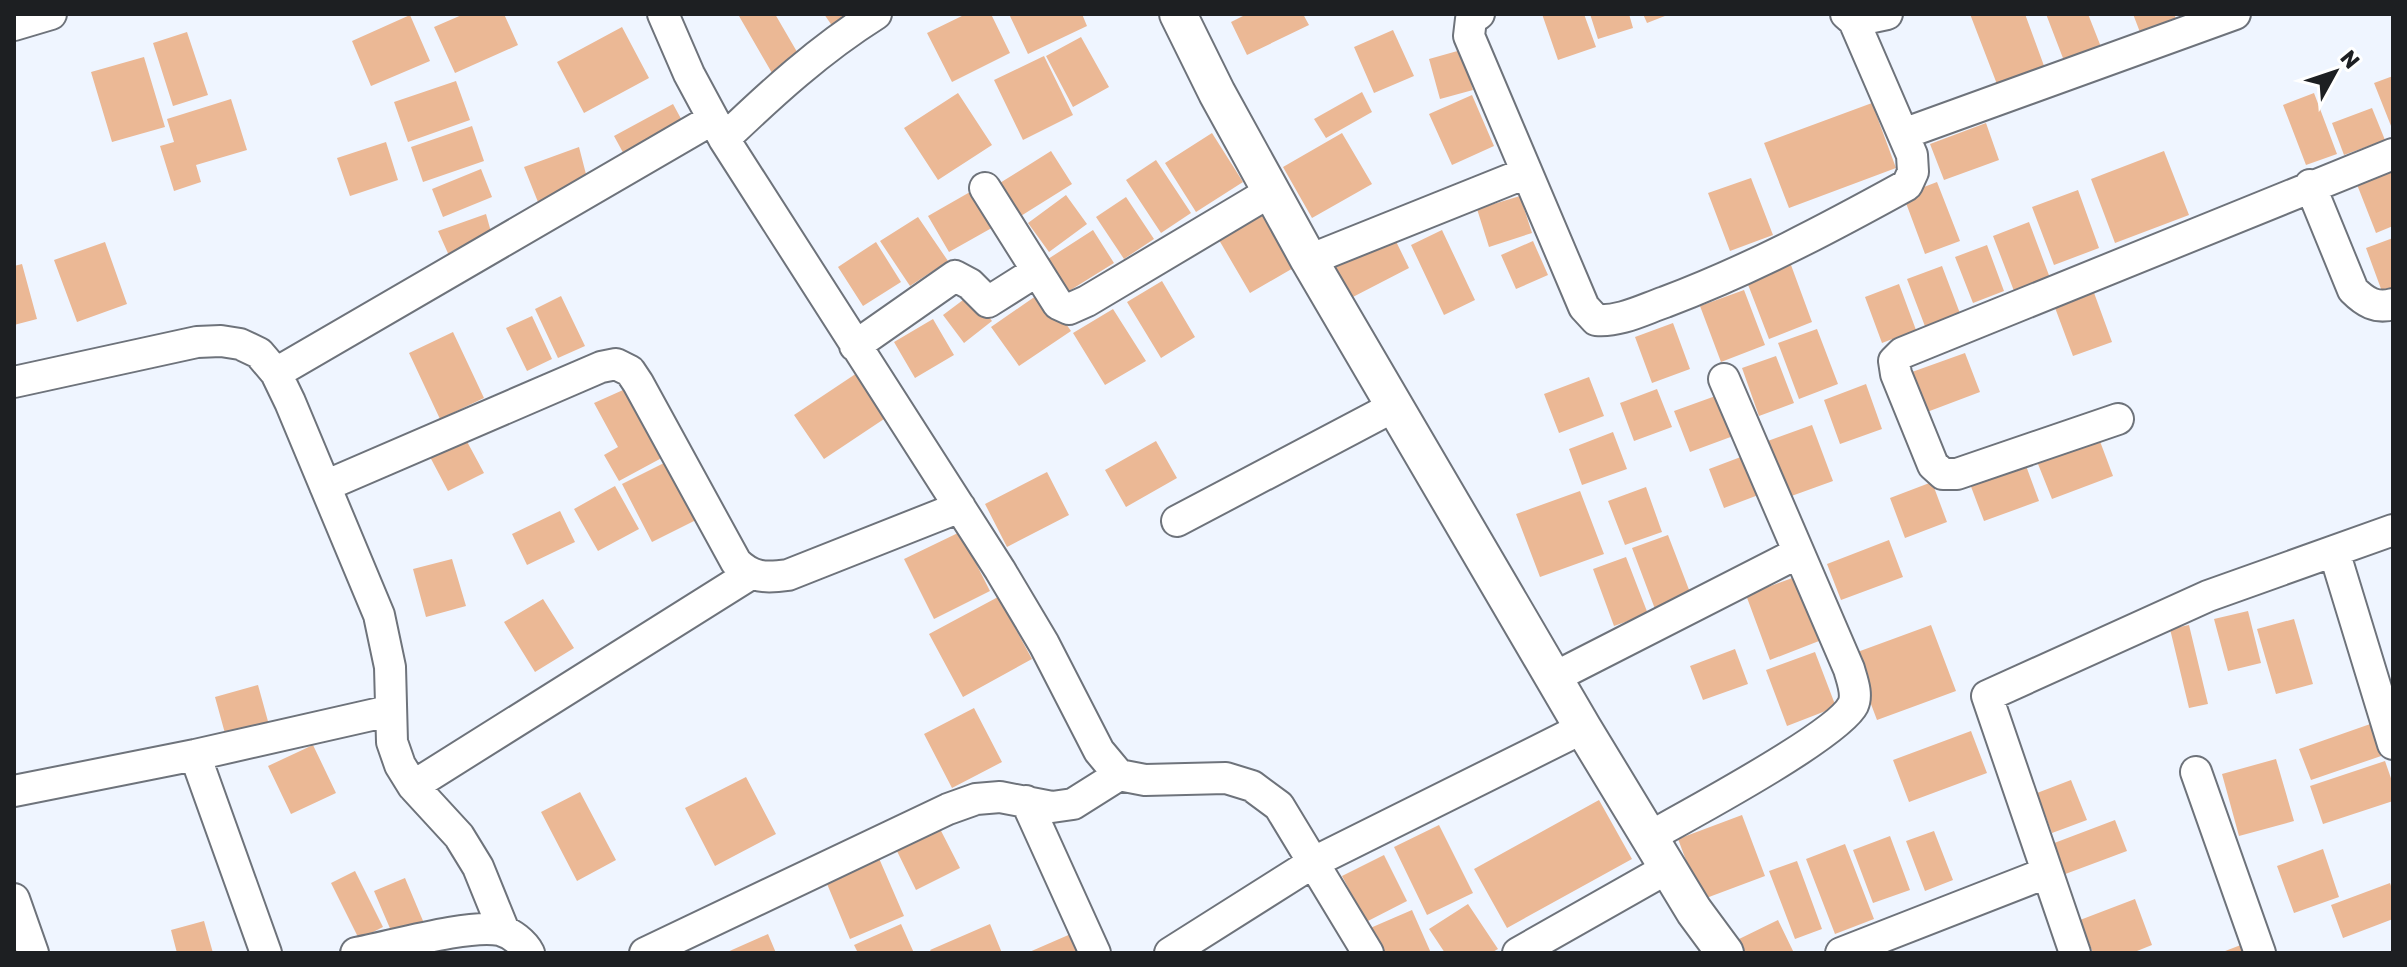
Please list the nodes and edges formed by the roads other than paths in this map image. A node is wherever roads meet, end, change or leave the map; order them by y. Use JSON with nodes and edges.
{"nodes":[{"id":1,"x":51,"y":14,"type":"edge"},
{"id":2,"x":663,"y":14,"type":"edge"},
{"id":3,"x":876,"y":14,"type":"edge"},
{"id":4,"x":1178,"y":14,"type":"edge"},
{"id":5,"x":1479,"y":14,"type":"edge"},
{"id":6,"x":1887,"y":14,"type":"edge"},
{"id":7,"x":2235,"y":14,"type":"edge"},
{"id":8,"x":1850,"y":17,"type":"edge"},
{"id":9,"x":14,"y":25,"type":"edge"},
{"id":10,"x":718,"y":129,"type":"junction"},
{"id":11,"x":1903,"y":134,"type":"junction"},
{"id":12,"x":2393,"y":154,"type":"edge"},
{"id":13,"x":1526,"y":173,"type":"junction"},
{"id":14,"x":2310,"y":185,"type":"junction"},
{"id":15,"x":985,"y":188,"type":"dead end"},
{"id":16,"x":1270,"y":192,"type":"junction"},
{"id":17,"x":1309,"y":260,"type":"junction"},
{"id":18,"x":1037,"y":271,"type":"junction"},
{"id":19,"x":2393,"y":304,"type":"edge"},
{"id":20,"x":855,"y":346,"type":"junction"},
{"id":21,"x":276,"y":373,"type":"junction"},
{"id":22,"x":1724,"y":379,"type":"dead end"},
{"id":23,"x":14,"y":382,"type":"edge"},
{"id":24,"x":1395,"y":406,"type":"junction"},
{"id":25,"x":2118,"y":419,"type":"dead end"},
{"id":26,"x":325,"y":486,"type":"junction"},
{"id":27,"x":960,"y":507,"type":"junction"},
{"id":28,"x":1177,"y":521,"type":"dead end"},
{"id":29,"x":2393,"y":530,"type":"edge"},
{"id":30,"x":2334,"y":551,"type":"junction"},
{"id":31,"x":1798,"y":553,"type":"junction"},
{"id":32,"x":749,"y":575,"type":"junction"},
{"id":33,"x":1553,"y":678,"type":"junction"},
{"id":34,"x":389,"y":711,"type":"junction"},
{"id":35,"x":1583,"y":728,"type":"junction"},
{"id":36,"x":2393,"y":744,"type":"edge"},
{"id":37,"x":195,"y":755,"type":"junction"},
{"id":38,"x":2196,"y":772,"type":"dead end"},
{"id":39,"x":1119,"y":775,"type":"junction"},
{"id":40,"x":413,"y":786,"type":"junction"},
{"id":41,"x":14,"y":791,"type":"edge"},
{"id":42,"x":1026,"y":801,"type":"junction"},
{"id":43,"x":1649,"y":837,"type":"junction"},
{"id":44,"x":1314,"y":862,"type":"junction"},
{"id":45,"x":1668,"y":868,"type":"junction"},
{"id":46,"x":2046,"y":873,"type":"junction"},
{"id":47,"x":14,"y":899,"type":"edge"},
{"id":48,"x":504,"y":931,"type":"junction"},
{"id":49,"x":1555,"y":944,"type":"edge"},
{"id":50,"x":33,"y":953,"type":"edge"},
{"id":51,"x":266,"y":953,"type":"edge"},
{"id":52,"x":356,"y":953,"type":"edge"},
{"id":53,"x":529,"y":953,"type":"edge"},
{"id":54,"x":645,"y":953,"type":"edge"},
{"id":55,"x":1095,"y":953,"type":"edge"},
{"id":56,"x":1170,"y":953,"type":"edge"},
{"id":57,"x":1368,"y":953,"type":"edge"},
{"id":58,"x":1518,"y":953,"type":"edge"},
{"id":59,"x":1725,"y":953,"type":"edge"},
{"id":60,"x":1841,"y":953,"type":"edge"},
{"id":61,"x":2075,"y":953,"type":"edge"},
{"id":62,"x":2260,"y":953,"type":"edge"}],
"edges":[{"from":1,"to":9,"type":"street"},
{"from":2,"to":10,"type":"street"},
{"from":3,"to":10,"type":"street"},
{"from":4,"to":16,"type":"street"},
{"from":5,"to":13,"type":"street"},
{"from":6,"to":8,"type":"street"},
{"from":7,"to":11,"type":"street"},
{"from":8,"to":11,"type":"street"},
{"from":10,"to":20,"type":"street"},
{"from":10,"to":21,"type":"street"},
{"from":11,"to":13,"type":"street"},
{"from":12,"to":14,"type":"street"},
{"from":13,"to":17,"type":"street"},
{"from":14,"to":19,"type":"street"},
{"from":14,"to":25,"type":"street"},
{"from":15,"to":18,"type":"street"},
{"from":16,"to":17,"type":"street"},
{"from":16,"to":18,"type":"street"},
{"from":17,"to":24,"type":"street"},
{"from":18,"to":20,"type":"street"},
{"from":20,"to":27,"type":"street"},
{"from":21,"to":23,"type":"street"},
{"from":21,"to":26,"type":"street"},
{"from":22,"to":31,"type":"street"},
{"from":24,"to":28,"type":"street"},
{"from":24,"to":33,"type":"street"},
{"from":26,"to":32,"type":"street"},
{"from":26,"to":34,"type":"street"},
{"from":27,"to":32,"type":"street"},
{"from":27,"to":39,"type":"street"},
{"from":29,"to":30,"type":"street"},
{"from":30,"to":36,"type":"street"},
{"from":30,"to":46,"type":"street"},
{"from":31,"to":33,"type":"street"},
{"from":31,"to":43,"type":"street"},
{"from":32,"to":40,"type":"street"},
{"from":33,"to":35,"type":"street"},
{"from":34,"to":37,"type":"street"},
{"from":34,"to":40,"type":"street"},
{"from":35,"to":43,"type":"street"},
{"from":35,"to":44,"type":"street"},
{"from":37,"to":41,"type":"street"},
{"from":37,"to":51,"type":"street"},
{"from":38,"to":62,"type":"street"},
{"from":39,"to":42,"type":"street"},
{"from":39,"to":44,"type":"street"},
{"from":40,"to":48,"type":"street"},
{"from":42,"to":54,"type":"street"},
{"from":42,"to":55,"type":"street"},
{"from":43,"to":45,"type":"street"},
{"from":44,"to":56,"type":"street"},
{"from":44,"to":57,"type":"street"},
{"from":45,"to":49,"type":"street"},
{"from":45,"to":59,"type":"street"},
{"from":46,"to":60,"type":"street"},
{"from":46,"to":61,"type":"street"},
{"from":47,"to":50,"type":"street"},
{"from":48,"to":52,"type":"street"},
{"from":48,"to":53,"type":"street"},
{"from":49,"to":58,"type":"street"}]}
